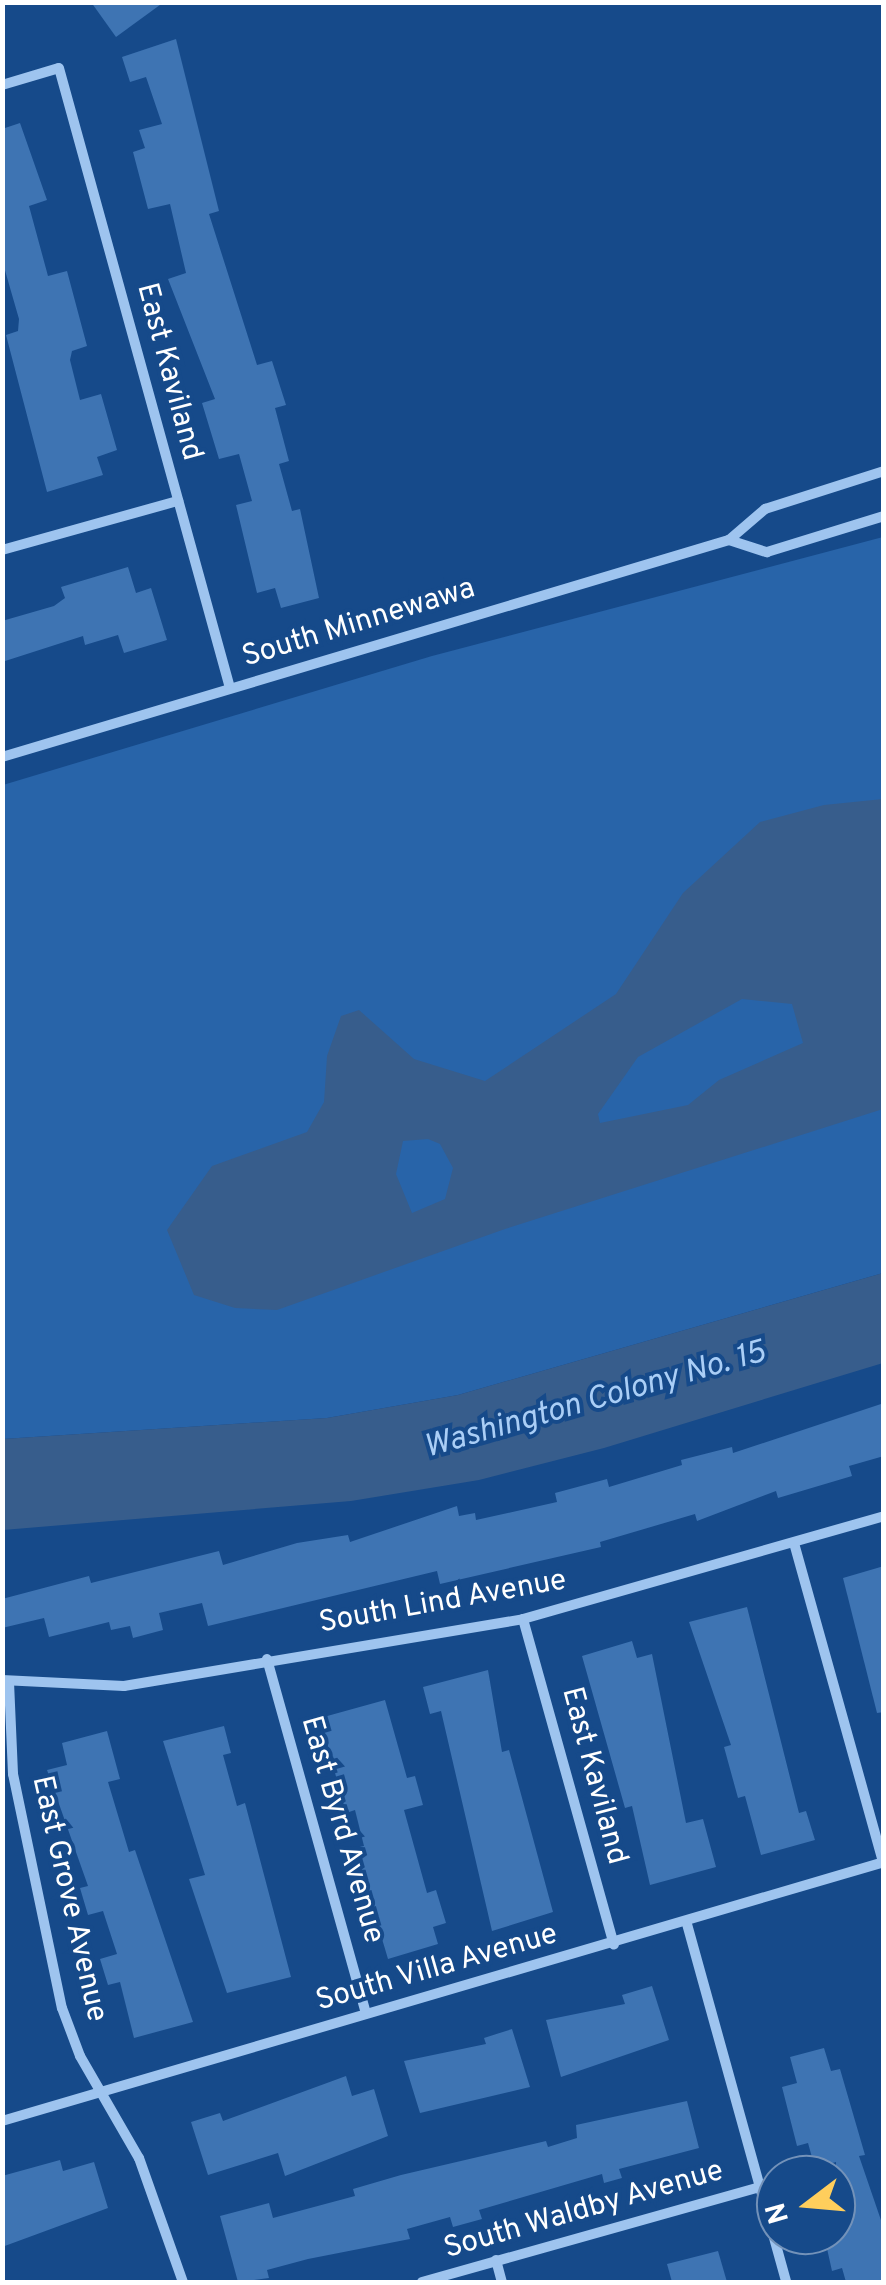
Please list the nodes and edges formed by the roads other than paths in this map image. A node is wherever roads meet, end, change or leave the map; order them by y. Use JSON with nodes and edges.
{"nodes":[{"id":1,"x":2,"y":85,"type":"edge"},
{"id":2,"x":884,"y":471,"type":"edge"},
{"id":3,"x":178,"y":500,"type":"junction"},
{"id":4,"x":884,"y":516,"type":"edge"},
{"id":5,"x":729,"y":540,"type":"junction"},
{"id":6,"x":2,"y":550,"type":"edge"},
{"id":7,"x":230,"y":688,"type":"junction"},
{"id":8,"x":2,"y":757,"type":"edge"},
{"id":9,"x":884,"y":1516,"type":"edge"},
{"id":10,"x":794,"y":1543,"type":"junction"},
{"id":11,"x":523,"y":1619,"type":"junction"},
{"id":12,"x":267,"y":1660,"type":"junction"},
{"id":13,"x":6,"y":1681,"type":"edge"},
{"id":14,"x":883,"y":1862,"type":"edge"},
{"id":15,"x":687,"y":1924,"type":"junction"},
{"id":16,"x":614,"y":1946,"type":"junction"},
{"id":17,"x":366,"y":2013,"type":"junction"},
{"id":18,"x":103,"y":2093,"type":"junction"},
{"id":19,"x":2,"y":2121,"type":"edge"},
{"id":20,"x":756,"y":2169,"type":"edge"},
{"id":21,"x":756,"y":2188,"type":"edge"},
{"id":22,"x":779,"y":2255,"type":"edge"},
{"id":23,"x":496,"y":2260,"type":"junction"},
{"id":24,"x":183,"y":2282,"type":"edge"},
{"id":25,"x":422,"y":2282,"type":"edge"},
{"id":26,"x":502,"y":2282,"type":"edge"},
{"id":27,"x":786,"y":2282,"type":"edge"}],
"edges":[{"from":1,"to":3,"type":"street","name":"East Kaviland"},
{"from":2,"to":5,"type":"street","name":"South Minnewawa"},
{"from":3,"to":6,"type":"street"},
{"from":3,"to":7,"type":"street","name":"East Kaviland"},
{"from":4,"to":5,"type":"street","name":"South Minnewawa"},
{"from":5,"to":7,"type":"street","name":"South Minnewawa"},
{"from":7,"to":8,"type":"street","name":"South Minnewawa"},
{"from":9,"to":10,"type":"street","name":"South Lind Avenue"},
{"from":10,"to":11,"type":"street","name":"South Lind Avenue"},
{"from":10,"to":14,"type":"street"},
{"from":11,"to":12,"type":"street","name":"South Lind Avenue"},
{"from":11,"to":16,"type":"street","name":"East Kaviland"},
{"from":12,"to":13,"type":"street","name":"South Lind Avenue"},
{"from":12,"to":17,"type":"street","name":"East Byrd Avenue"},
{"from":13,"to":18,"type":"street","name":"East Grove Avenue"},
{"from":14,"to":15,"type":"street","name":"South Villa Avenue"},
{"from":15,"to":16,"type":"street","name":"South Villa Avenue"},
{"from":15,"to":20,"type":"street"},
{"from":16,"to":17,"type":"street","name":"South Villa Avenue"},
{"from":17,"to":18,"type":"street","name":"South Villa Avenue"},
{"from":18,"to":19,"type":"street","name":"South Villa Avenue"},
{"from":18,"to":24,"type":"street","name":"East Grove Avenue"},
{"from":21,"to":23,"type":"street","name":"South Waldby Avenue"},
{"from":22,"to":27,"type":"street"},
{"from":23,"to":25,"type":"street","name":"South Waldby Avenue"},
{"from":23,"to":26,"type":"street"}]}
